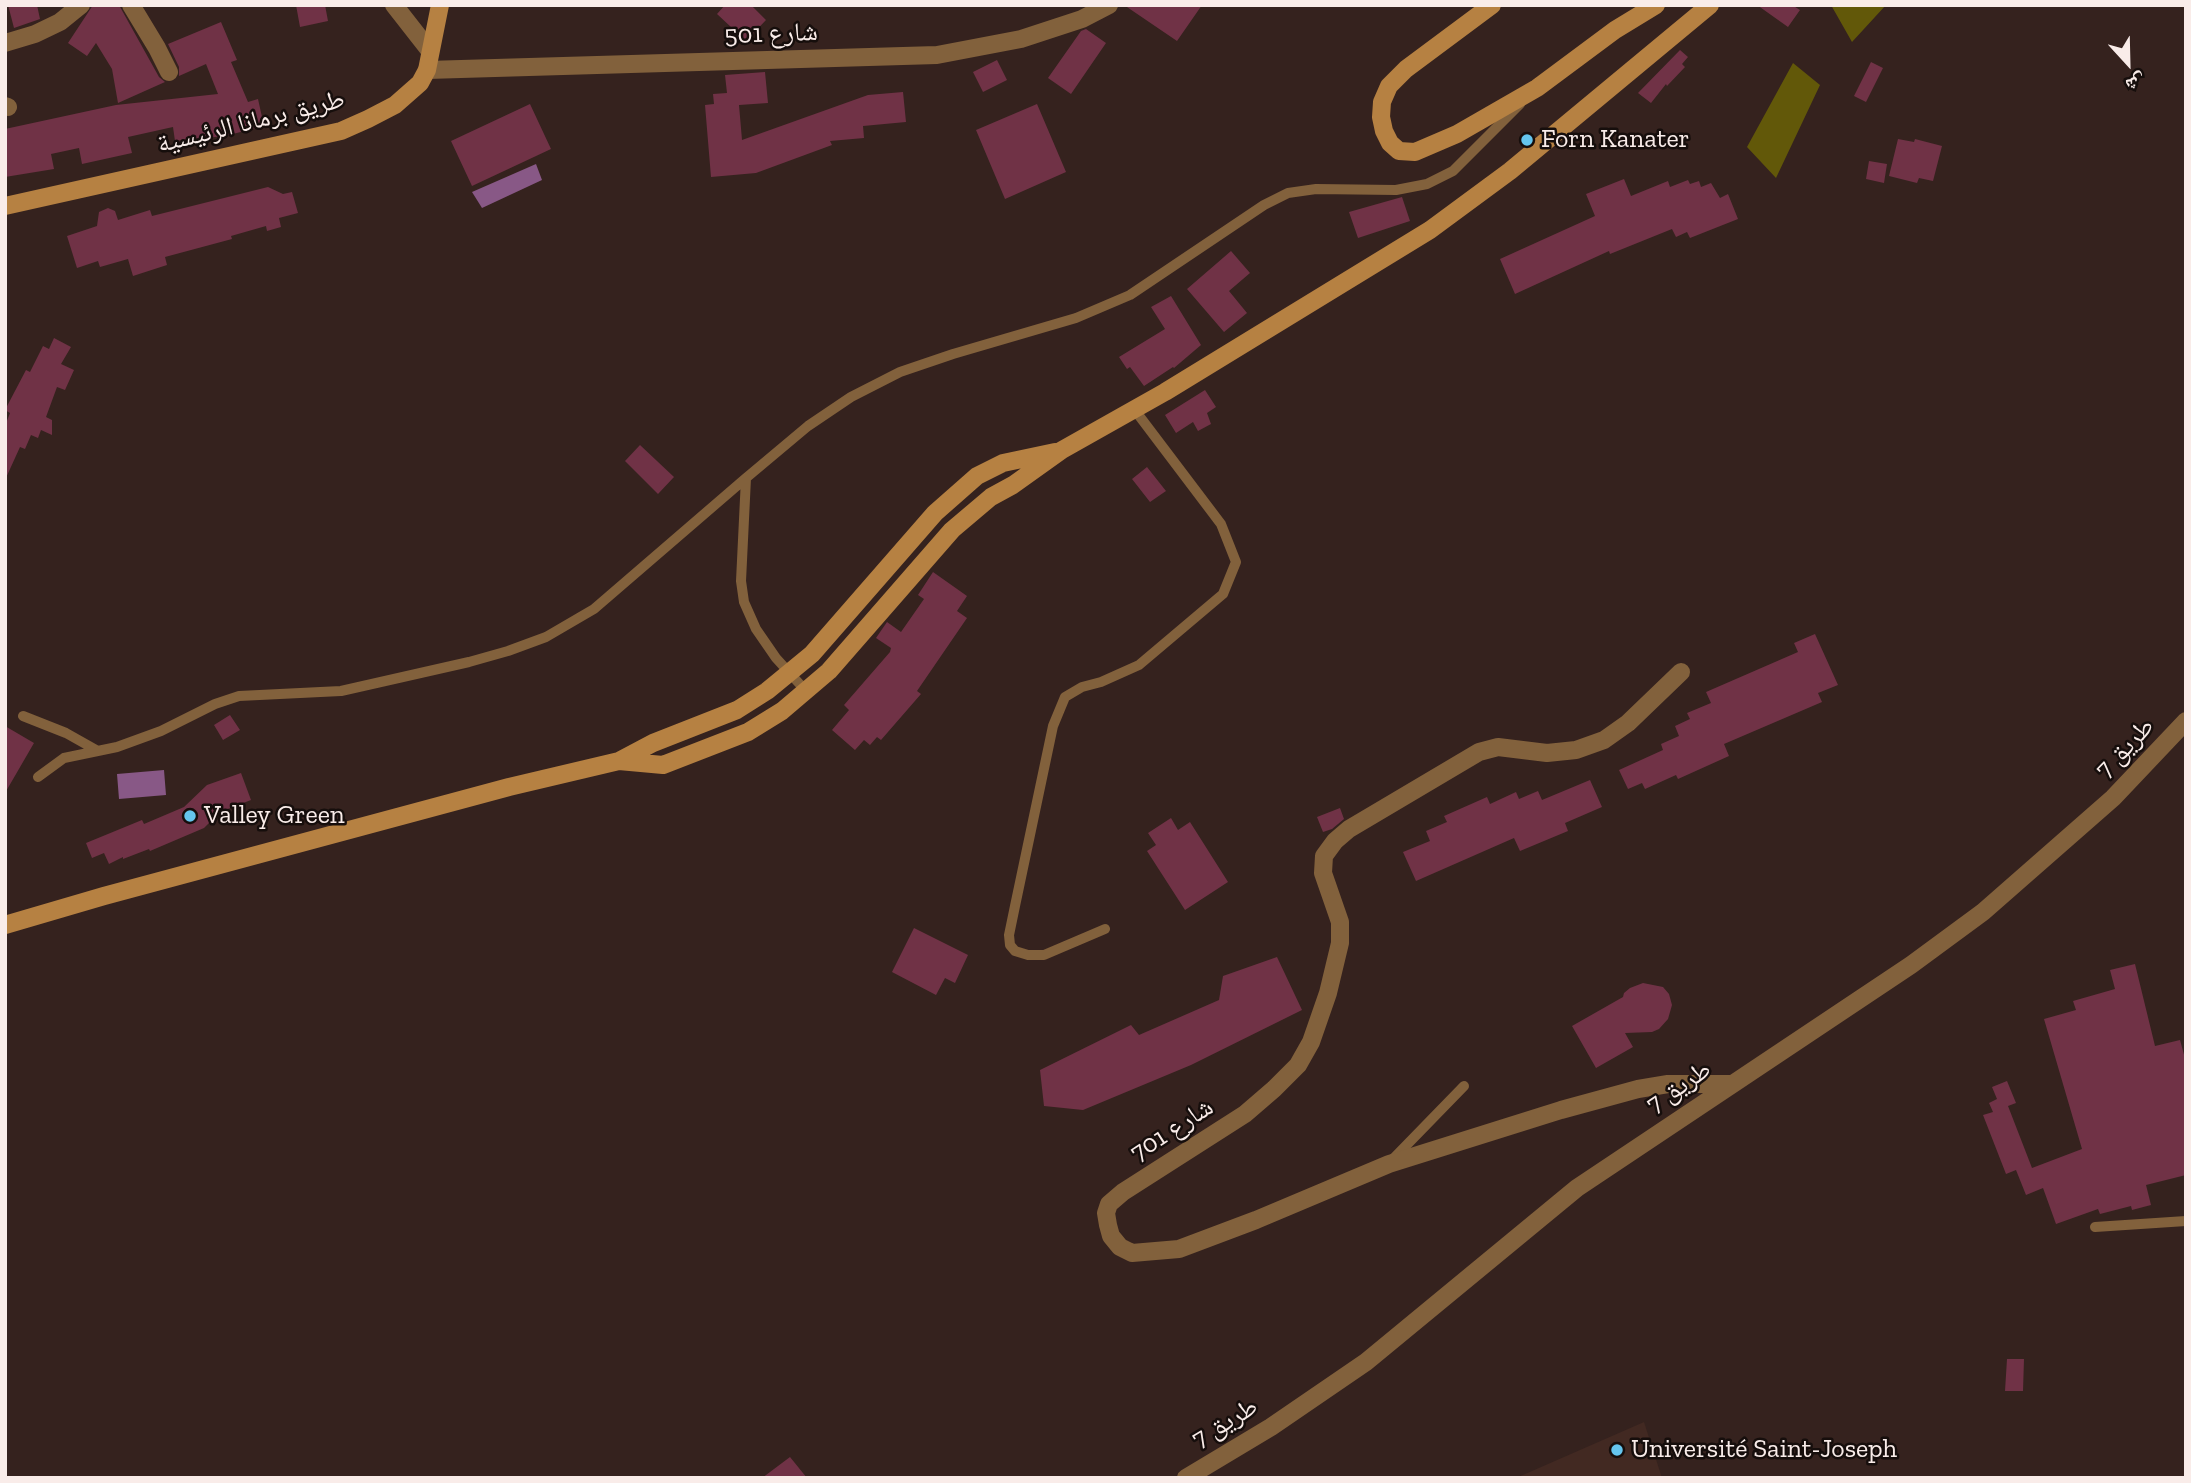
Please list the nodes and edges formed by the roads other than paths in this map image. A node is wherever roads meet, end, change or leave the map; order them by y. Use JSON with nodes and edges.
{"nodes":[{"id":1,"x":80,"y":5,"type":"edge"},
{"id":2,"x":131,"y":5,"type":"edge"},
{"id":3,"x":394,"y":5,"type":"edge"},
{"id":4,"x":440,"y":5,"type":"edge"},
{"id":5,"x":1109,"y":5,"type":"edge"},
{"id":6,"x":1492,"y":5,"type":"edge"},
{"id":7,"x":1656,"y":5,"type":"edge"},
{"id":8,"x":1710,"y":5,"type":"edge"},
{"id":9,"x":1078,"y":12,"type":"edge"},
{"id":10,"x":5,"y":43,"type":"edge"},
{"id":11,"x":430,"y":51,"type":"junction"},
{"id":12,"x":427,"y":70,"type":"junction"},
{"id":13,"x":169,"y":72,"type":"dead end"},
{"id":14,"x":1537,"y":88,"type":"junction"},
{"id":15,"x":5,"y":206,"type":"edge"},
{"id":16,"x":1134,"y":409,"type":"junction"},
{"id":17,"x":1062,"y":450,"type":"junction"},
{"id":18,"x":746,"y":478,"type":"junction"},
{"id":19,"x":1681,"y":671,"type":"dead end"},
{"id":20,"x":790,"y":672,"type":"junction"},
{"id":21,"x":806,"y":691,"type":"junction"},
{"id":22,"x":23,"y":716,"type":"dead end"},
{"id":23,"x":2186,"y":722,"type":"edge"},
{"id":24,"x":98,"y":751,"type":"junction"},
{"id":25,"x":619,"y":761,"type":"junction"},
{"id":26,"x":37,"y":777,"type":"dead end"},
{"id":27,"x":5,"y":925,"type":"edge"},
{"id":28,"x":1105,"y":929,"type":"dead end"},
{"id":29,"x":1731,"y":1084,"type":"junction"},
{"id":30,"x":1464,"y":1086,"type":"dead end"},
{"id":31,"x":1388,"y":1164,"type":"junction"},
{"id":32,"x":2186,"y":1222,"type":"edge"},
{"id":33,"x":2095,"y":1227,"type":"dead end"},
{"id":34,"x":1186,"y":1478,"type":"edge"}],
"edges":[{"from":1,"to":10,"type":"street"},
{"from":2,"to":13,"type":"street"},
{"from":3,"to":11,"type":"street"},
{"from":4,"to":11,"type":"street"},
{"from":5,"to":9,"type":"street","name":"شارع 501"},
{"from":6,"to":14,"type":"street"},
{"from":7,"to":14,"type":"street"},
{"from":8,"to":16,"type":"street"},
{"from":9,"to":12,"type":"street","name":"شارع 501"},
{"from":11,"to":12,"type":"street"},
{"from":12,"to":15,"type":"street","name":"طريق برمانا الرئيسية"},
{"from":14,"to":18,"type":"lane"},
{"from":16,"to":17,"type":"street"},
{"from":16,"to":28,"type":"lane"},
{"from":17,"to":20,"type":"street"},
{"from":17,"to":21,"type":"street"},
{"from":18,"to":20,"type":"lane"},
{"from":18,"to":24,"type":"lane"},
{"from":19,"to":31,"type":"street","name":"شارع 701"},
{"from":20,"to":21,"type":"lane"},
{"from":20,"to":25,"type":"street"},
{"from":21,"to":25,"type":"street"},
{"from":22,"to":24,"type":"lane"},
{"from":23,"to":29,"type":"street","name":"طريق 7"},
{"from":24,"to":26,"type":"lane"},
{"from":25,"to":27,"type":"street"},
{"from":29,"to":31,"type":"street","name":"شارع 701"},
{"from":29,"to":34,"type":"street","name":"طريق 7"},
{"from":30,"to":31,"type":"lane"},
{"from":32,"to":33,"type":"lane"}]}
